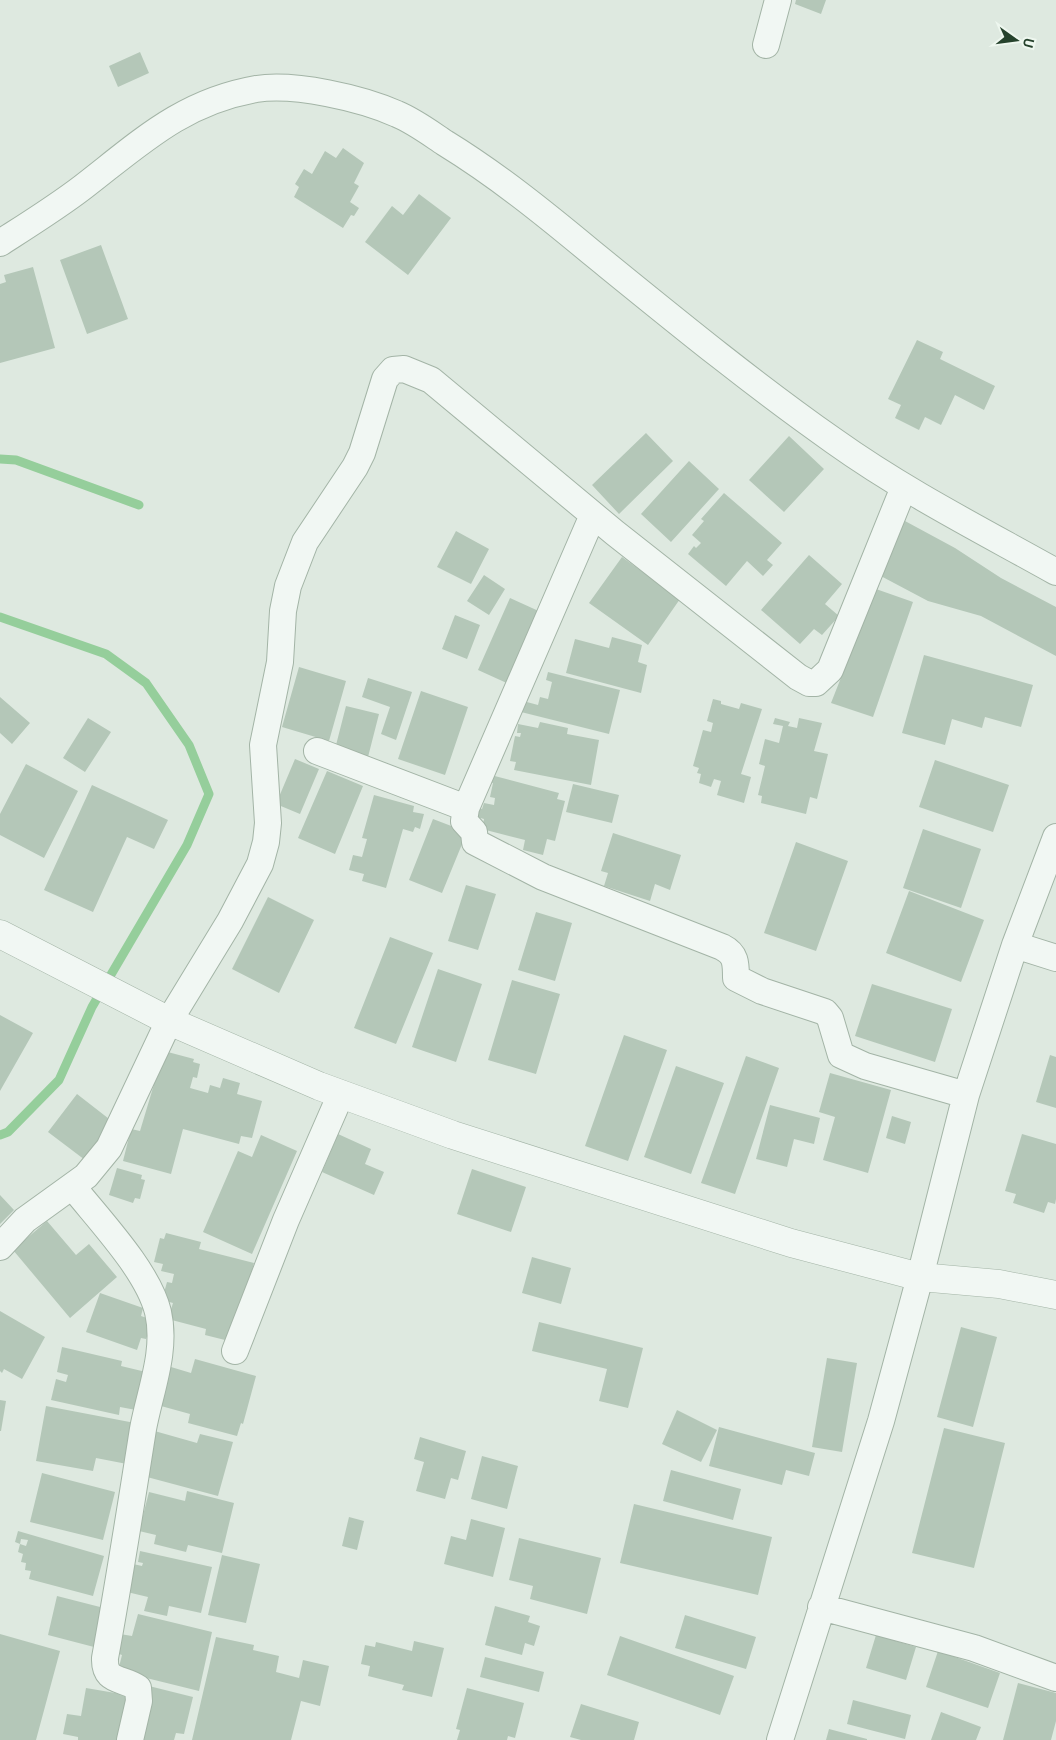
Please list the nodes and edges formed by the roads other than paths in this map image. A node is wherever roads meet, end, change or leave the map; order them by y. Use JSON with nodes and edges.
{"nodes":[{"id":1,"x":778,"y":0,"type":"edge"},
{"id":2,"x":766,"y":45,"type":"dead end"},
{"id":3,"x":0,"y":243,"type":"edge"},
{"id":4,"x":904,"y":487,"type":"junction"},
{"id":5,"x":594,"y":515,"type":"junction"},
{"id":6,"x":1056,"y":572,"type":"edge"},
{"id":7,"x":317,"y":751,"type":"dead end"},
{"id":8,"x":466,"y":808,"type":"junction"},
{"id":9,"x":1056,"y":838,"type":"edge"},
{"id":10,"x":0,"y":934,"type":"edge"},
{"id":11,"x":1015,"y":945,"type":"junction"},
{"id":12,"x":1056,"y":958,"type":"edge"},
{"id":13,"x":168,"y":1021,"type":"junction"},
{"id":14,"x":341,"y":1094,"type":"junction"},
{"id":15,"x":966,"y":1095,"type":"junction"},
{"id":16,"x":73,"y":1187,"type":"junction"},
{"id":17,"x":0,"y":1247,"type":"edge"},
{"id":18,"x":920,"y":1277,"type":"junction"},
{"id":19,"x":1056,"y":1295,"type":"edge"},
{"id":20,"x":235,"y":1351,"type":"dead end"},
{"id":21,"x":821,"y":1607,"type":"junction"},
{"id":22,"x":1056,"y":1678,"type":"edge"},
{"id":23,"x":130,"y":1740,"type":"edge"},
{"id":24,"x":780,"y":1740,"type":"edge"}],
"edges":[{"from":1,"to":2,"type":"street"},
{"from":3,"to":4,"type":"street"},
{"from":4,"to":5,"type":"street"},
{"from":4,"to":6,"type":"street"},
{"from":5,"to":8,"type":"street"},
{"from":5,"to":13,"type":"street"},
{"from":7,"to":8,"type":"street"},
{"from":8,"to":15,"type":"street"},
{"from":9,"to":11,"type":"street"},
{"from":10,"to":13,"type":"street"},
{"from":11,"to":12,"type":"street"},
{"from":11,"to":15,"type":"street"},
{"from":13,"to":14,"type":"street"},
{"from":13,"to":16,"type":"street"},
{"from":14,"to":18,"type":"street"},
{"from":14,"to":20,"type":"street"},
{"from":15,"to":18,"type":"street"},
{"from":16,"to":17,"type":"street"},
{"from":16,"to":23,"type":"street"},
{"from":18,"to":19,"type":"street"},
{"from":18,"to":21,"type":"street"},
{"from":21,"to":22,"type":"street"},
{"from":21,"to":24,"type":"street"}]}
